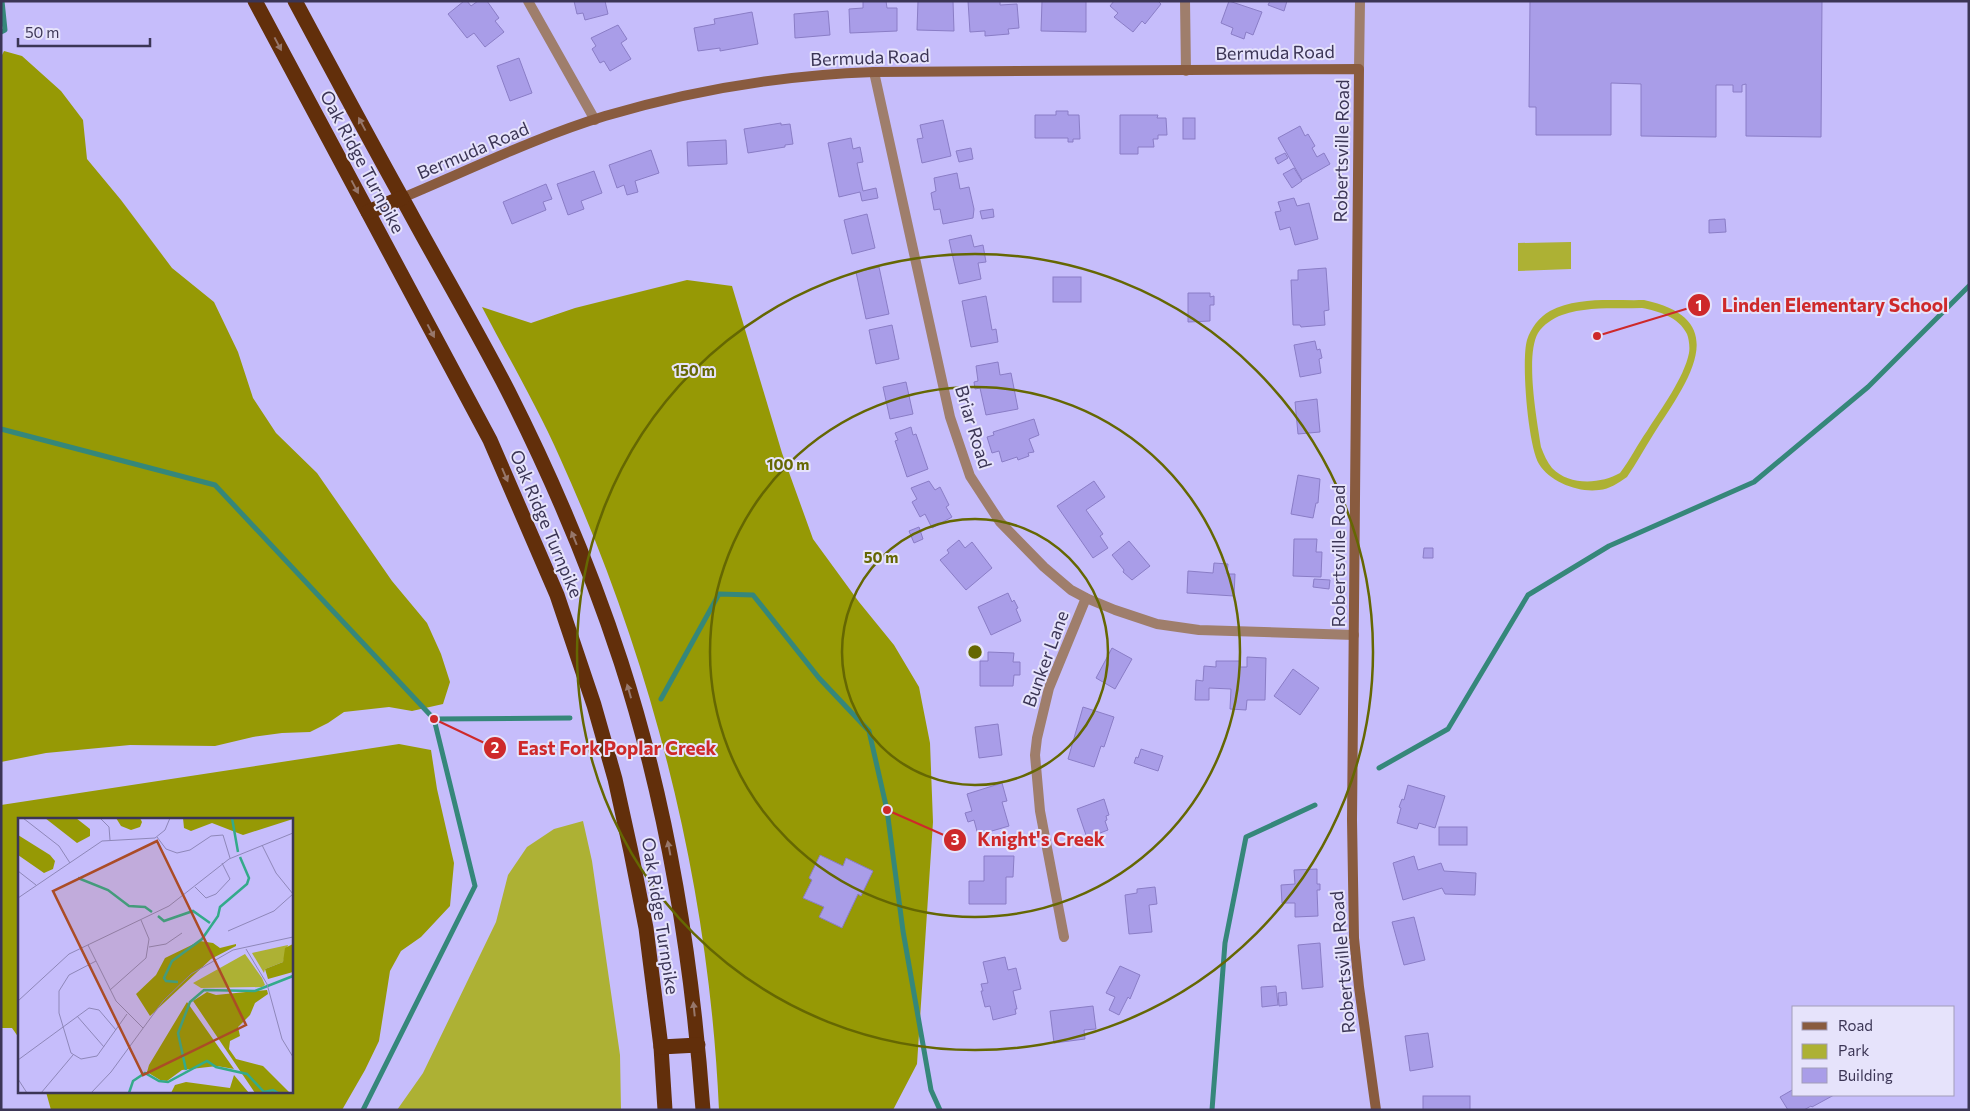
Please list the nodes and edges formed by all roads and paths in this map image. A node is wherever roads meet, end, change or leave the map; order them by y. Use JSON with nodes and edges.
{"nodes":[{"id":1,"x":255,"y":1,"type":"edge"},
{"id":2,"x":295,"y":1,"type":"edge"},
{"id":3,"x":528,"y":1,"type":"edge"},
{"id":4,"x":1185,"y":1,"type":"edge"},
{"id":5,"x":1360,"y":1,"type":"edge"},
{"id":6,"x":1359,"y":69,"type":"junction"},
{"id":7,"x":1186,"y":70,"type":"junction"},
{"id":8,"x":874,"y":72,"type":"junction"},
{"id":9,"x":594,"y":120,"type":"junction"},
{"id":10,"x":402,"y":198,"type":"junction"},
{"id":11,"x":368,"y":212,"type":"junction"},
{"id":12,"x":1086,"y":598,"type":"junction"},
{"id":13,"x":1354,"y":635,"type":"junction"},
{"id":14,"x":1064,"y":937,"type":"dead end"},
{"id":15,"x":698,"y":1045,"type":"junction"},
{"id":16,"x":661,"y":1047,"type":"junction"},
{"id":17,"x":664,"y":1110,"type":"edge"},
{"id":18,"x":703,"y":1110,"type":"edge"},
{"id":19,"x":1376,"y":1110,"type":"edge"}],
"edges":[{"from":1,"to":11,"type":"highway","name":"Oak Ridge Turnpike","one_way":true},
{"from":10,"to":2,"type":"highway","name":"Oak Ridge Turnpike","one_way":true},
{"from":3,"to":9,"type":"street"},
{"from":4,"to":7,"type":"street"},
{"from":5,"to":6,"type":"street","name":"Robertsville Road"},
{"from":6,"to":7,"type":"street","name":"Bermuda Road"},
{"from":6,"to":13,"type":"street","name":"Robertsville Road"},
{"from":7,"to":8,"type":"street","name":"Bermuda Road"},
{"from":8,"to":9,"type":"street","name":"Bermuda Road"},
{"from":8,"to":12,"type":"street","name":"Briar Road"},
{"from":9,"to":10,"type":"street","name":"Bermuda Road"},
{"from":10,"to":11,"type":"highway"},
{"from":15,"to":10,"type":"highway","name":"Oak Ridge Turnpike","one_way":true},
{"from":11,"to":16,"type":"highway","name":"Oak Ridge Turnpike","one_way":true},
{"from":12,"to":13,"type":"street","name":"Briar Road"},
{"from":12,"to":14,"type":"street","name":"Bunker Lane"},
{"from":13,"to":19,"type":"street","name":"Robertsville Road"},
{"from":15,"to":16,"type":"highway"},
{"from":15,"to":18,"type":"highway","name":"Oak Ridge Turnpike"},
{"from":16,"to":17,"type":"highway","name":"Oak Ridge Turnpike"}]}
